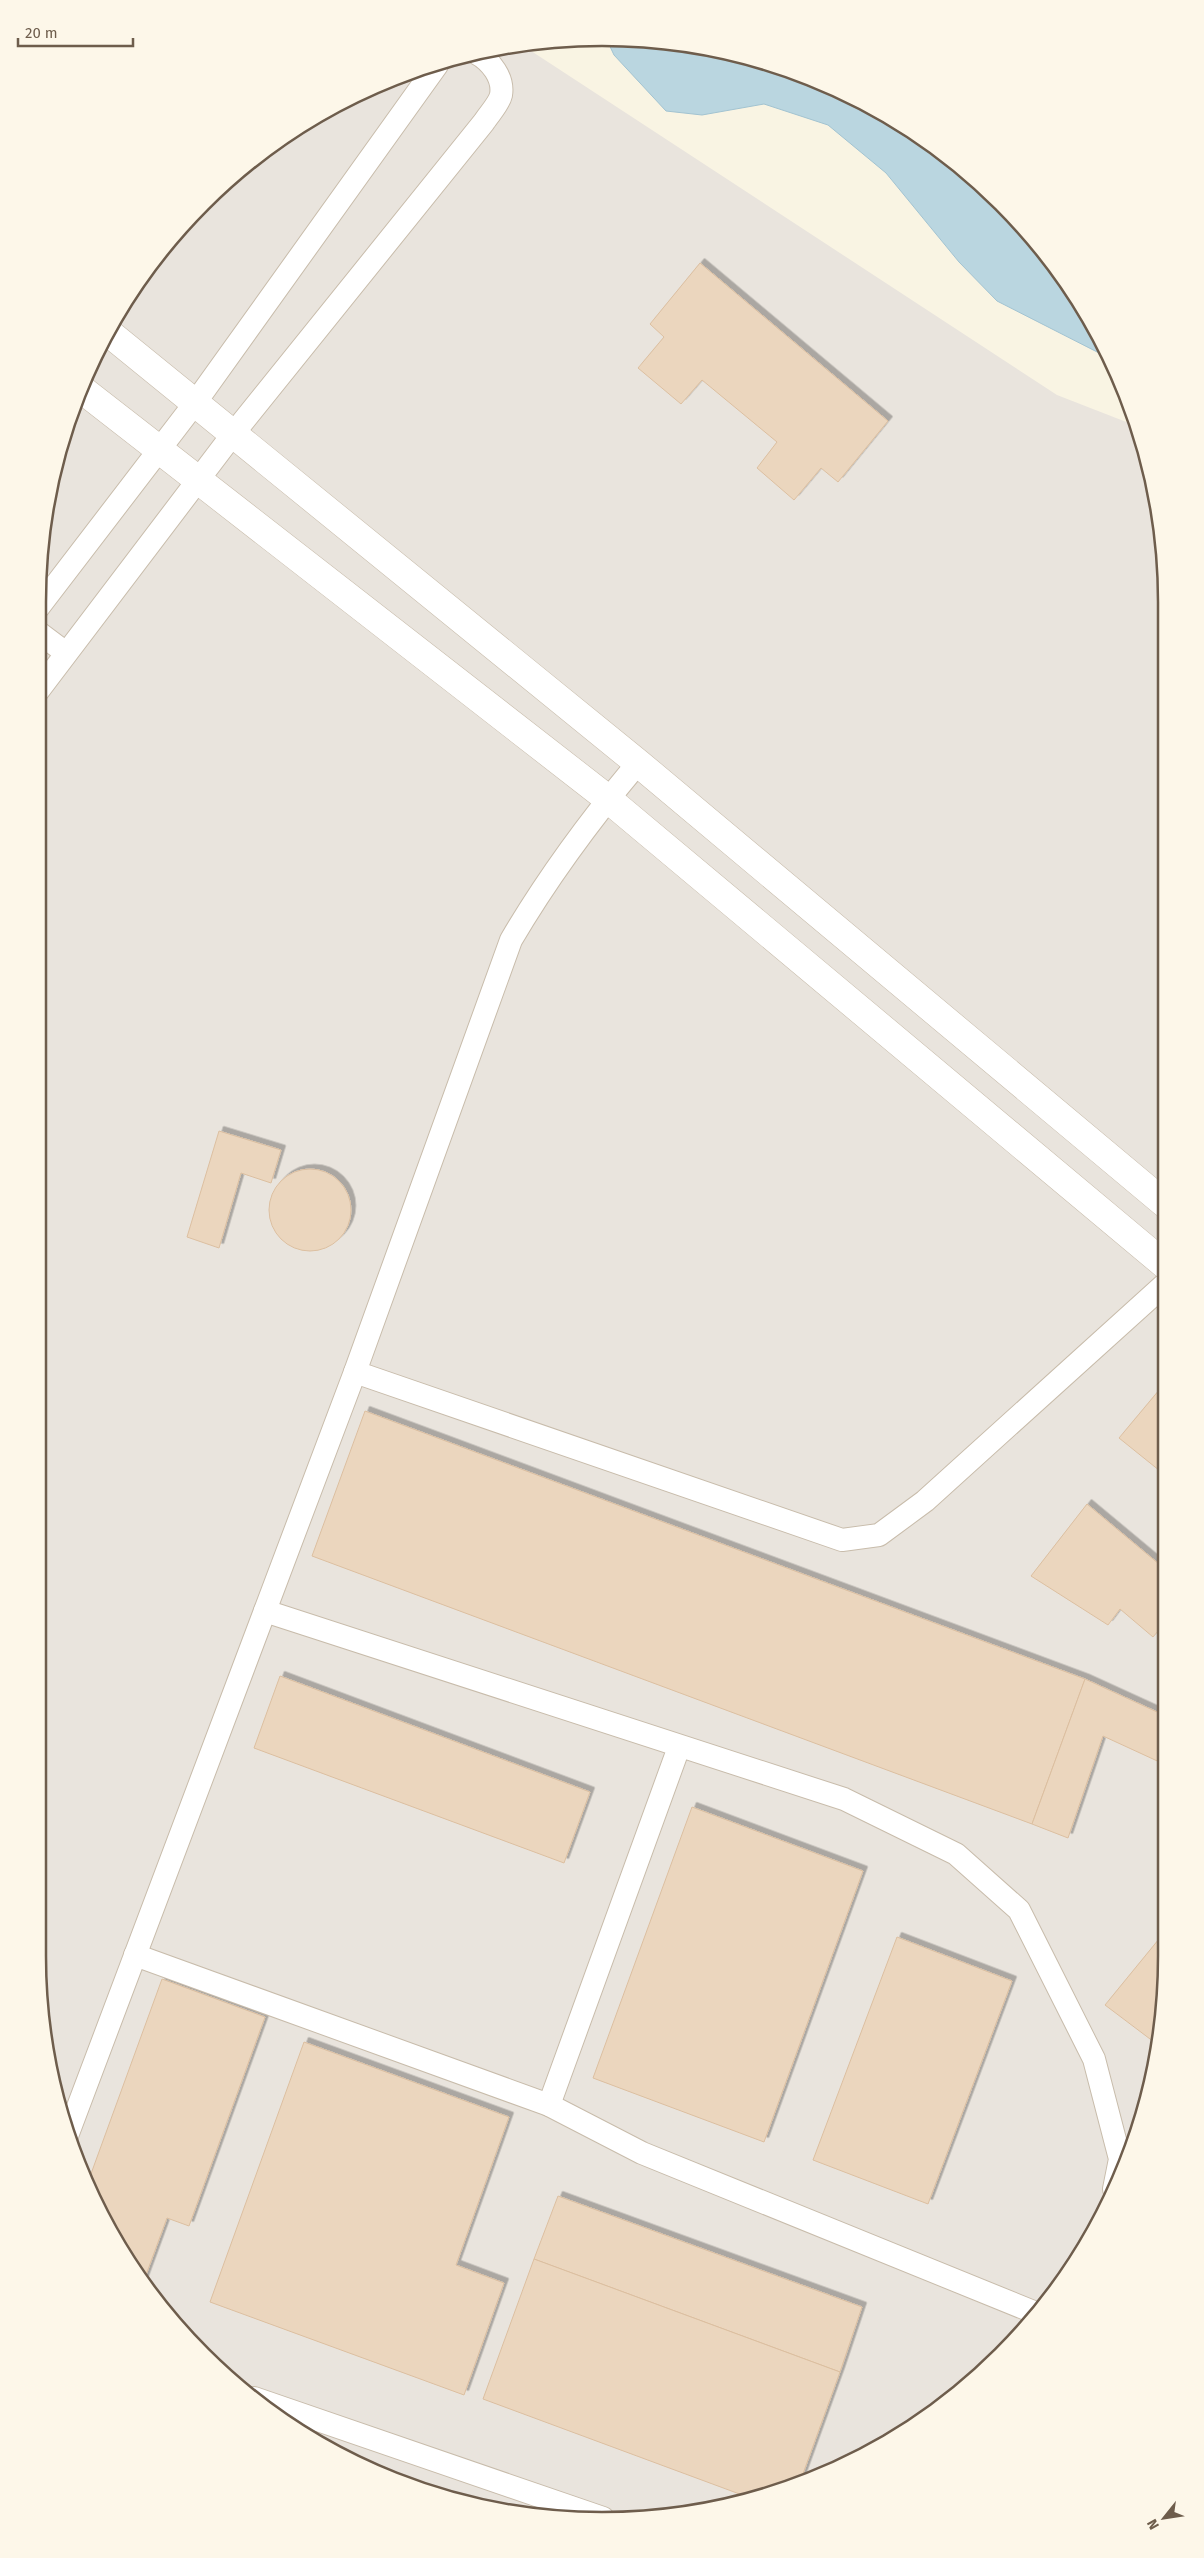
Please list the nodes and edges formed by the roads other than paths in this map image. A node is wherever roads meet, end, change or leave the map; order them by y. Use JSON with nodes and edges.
{"nodes":[{"id":1,"x":483,"y":59,"type":"edge"},
{"id":2,"x":431,"y":74,"type":"edge"},
{"id":3,"x":114,"y":337,"type":"edge"},
{"id":4,"x":87,"y":394,"type":"edge"},
{"id":5,"x":195,"y":404,"type":"junction"},
{"id":6,"x":233,"y":434,"type":"junction"},
{"id":7,"x":159,"y":451,"type":"junction"},
{"id":8,"x":197,"y":482,"type":"junction"},
{"id":9,"x":46,"y":597,"type":"edge"},
{"id":10,"x":46,"y":638,"type":"edge"},
{"id":11,"x":66,"y":653,"type":"junction"},
{"id":12,"x":46,"y":680,"type":"edge"},
{"id":13,"x":638,"y":763,"type":"junction"},
{"id":14,"x":608,"y":799,"type":"junction"},
{"id":15,"x":1158,"y":1198,"type":"edge"},
{"id":16,"x":1158,"y":1259,"type":"edge"},
{"id":17,"x":1158,"y":1291,"type":"edge"},
{"id":18,"x":355,"y":1372,"type":"junction"},
{"id":19,"x":264,"y":1611,"type":"junction"},
{"id":20,"x":678,"y":1747,"type":"junction"},
{"id":21,"x":134,"y":1955,"type":"junction"},
{"id":22,"x":549,"y":2105,"type":"junction"},
{"id":23,"x":72,"y":2122,"type":"edge"},
{"id":24,"x":1119,"y":2158,"type":"edge"},
{"id":25,"x":1030,"y":2310,"type":"edge"},
{"id":26,"x":276,"y":2405,"type":"edge"},
{"id":27,"x":584,"y":2512,"type":"edge"}],
"edges":[{"from":1,"to":6,"type":"lane"},
{"from":2,"to":5,"type":"lane"},
{"from":3,"to":5,"type":"street"},
{"from":4,"to":7,"type":"street"},
{"from":5,"to":6,"type":"street"},
{"from":5,"to":7,"type":"lane"},
{"from":6,"to":8,"type":"lane"},
{"from":6,"to":13,"type":"street"},
{"from":7,"to":8,"type":"street"},
{"from":7,"to":9,"type":"lane"},
{"from":8,"to":11,"type":"lane"},
{"from":8,"to":14,"type":"street"},
{"from":10,"to":11,"type":"lane"},
{"from":11,"to":12,"type":"lane"},
{"from":13,"to":14,"type":"lane"},
{"from":13,"to":15,"type":"street"},
{"from":14,"to":16,"type":"street"},
{"from":14,"to":18,"type":"lane"},
{"from":17,"to":18,"type":"lane"},
{"from":18,"to":19,"type":"lane"},
{"from":19,"to":20,"type":"lane"},
{"from":19,"to":21,"type":"lane"},
{"from":20,"to":22,"type":"lane"},
{"from":20,"to":24,"type":"lane"},
{"from":21,"to":22,"type":"lane"},
{"from":21,"to":23,"type":"lane"},
{"from":22,"to":25,"type":"lane"},
{"from":26,"to":27,"type":"lane"}]}
